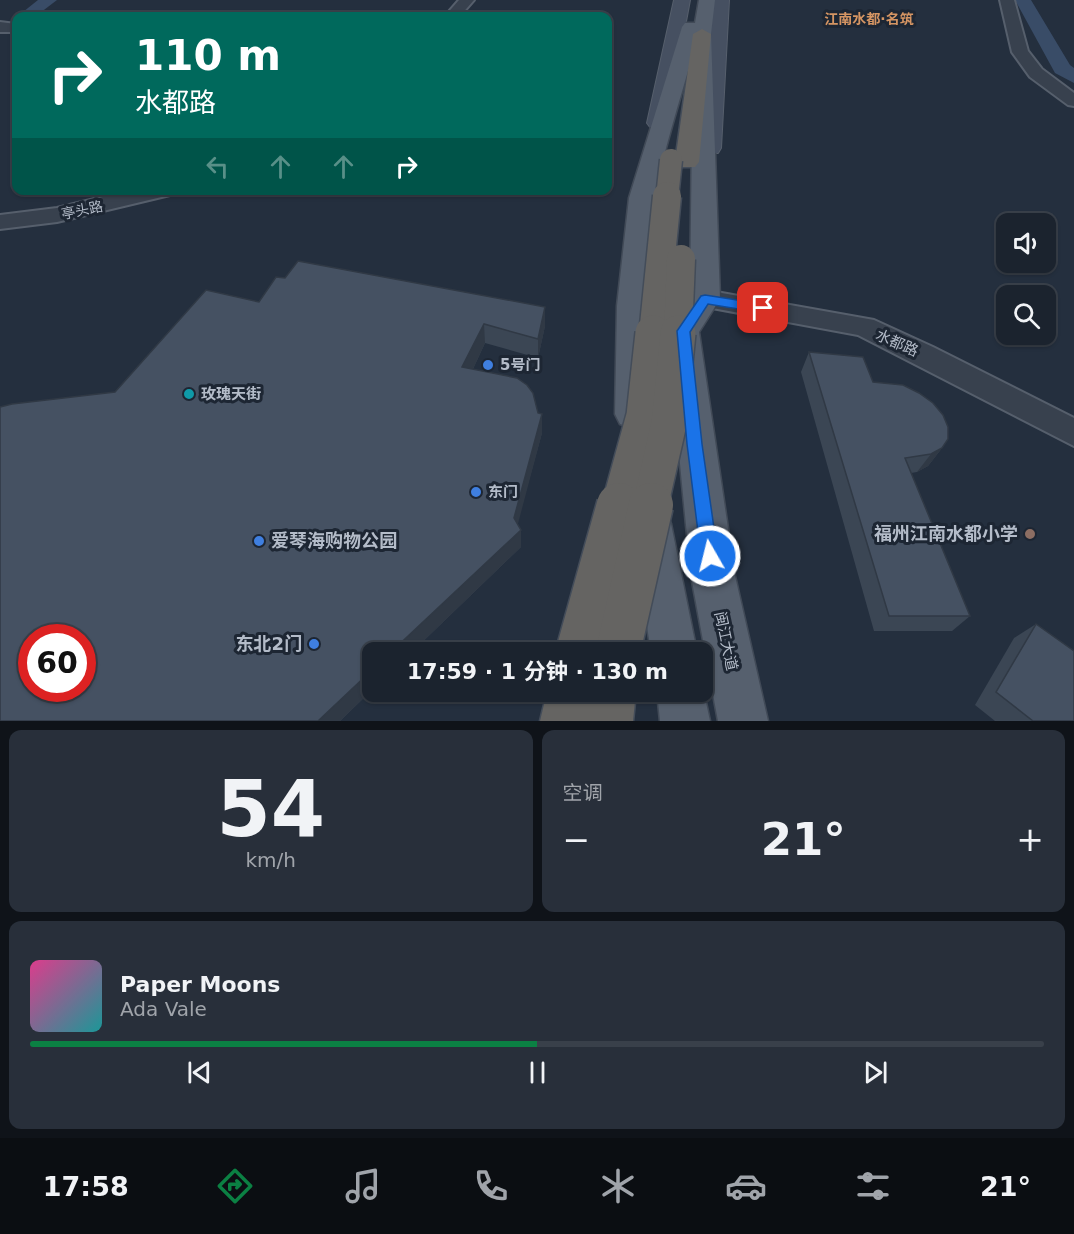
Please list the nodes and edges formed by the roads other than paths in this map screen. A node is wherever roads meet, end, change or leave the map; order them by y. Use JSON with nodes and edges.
{"nodes":[{"id":1,"x":467,"y":0,"type":"edge"},
{"id":2,"x":682,"y":0,"type":"edge"},
{"id":3,"x":696,"y":0,"type":"edge"},
{"id":4,"x":707,"y":0,"type":"edge"},
{"id":5,"x":721,"y":0,"type":"edge"},
{"id":6,"x":1007,"y":0,"type":"edge"},
{"id":7,"x":456,"y":12,"type":"edge"},
{"id":8,"x":696,"y":34,"type":"junction"},
{"id":9,"x":1074,"y":101,"type":"edge"},
{"id":10,"x":679,"y":160,"type":"junction"},
{"id":11,"x":141,"y":195,"type":"edge"},
{"id":12,"x":642,"y":198,"type":"junction"},
{"id":13,"x":706,"y":209,"type":"junction"},
{"id":14,"x":0,"y":222,"type":"edge"},
{"id":15,"x":705,"y":299,"type":"junction"},
{"id":16,"x":1074,"y":433,"type":"edge"},
{"id":17,"x":670,"y":641,"type":"edge"},
{"id":18,"x":581,"y":642,"type":"edge"},
{"id":19,"x":620,"y":642,"type":"edge"},
{"id":20,"x":569,"y":702,"type":"edge"},
{"id":21,"x":611,"y":702,"type":"edge"},
{"id":22,"x":665,"y":702,"type":"edge"},
{"id":23,"x":682,"y":702,"type":"edge"},
{"id":24,"x":744,"y":709,"type":"edge"},
{"id":25,"x":565,"y":721,"type":"edge"},
{"id":26,"x":608,"y":721,"type":"edge"},
{"id":27,"x":664,"y":721,"type":"edge"},
{"id":28,"x":685,"y":721,"type":"edge"}],
"edges":[{"from":1,"to":7,"type":"street"},
{"from":2,"to":12,"type":"main road"},
{"from":3,"to":8,"type":"main road"},
{"from":4,"to":8,"type":"main road"},
{"from":5,"to":13,"type":"main road"},
{"from":6,"to":9,"type":"street"},
{"from":8,"to":10,"type":"highway"},
{"from":8,"to":12,"type":"main road"},
{"from":8,"to":13,"type":"main road"},
{"from":10,"to":18,"type":"highway","bridge":true},
{"from":10,"to":19,"type":"highway","bridge":true},
{"from":11,"to":14,"type":"street","name":"亭头路"},
{"from":12,"to":17,"type":"main road"},
{"from":13,"to":15,"type":"main road"},
{"from":15,"to":16,"type":"street","name":"水都路"},
{"from":15,"to":24,"type":"main road","name":"闽江大道"},
{"from":20,"to":25,"type":"highway"},
{"from":21,"to":26,"type":"highway"},
{"from":22,"to":27,"type":"main road"},
{"from":23,"to":28,"type":"main road"}]}
